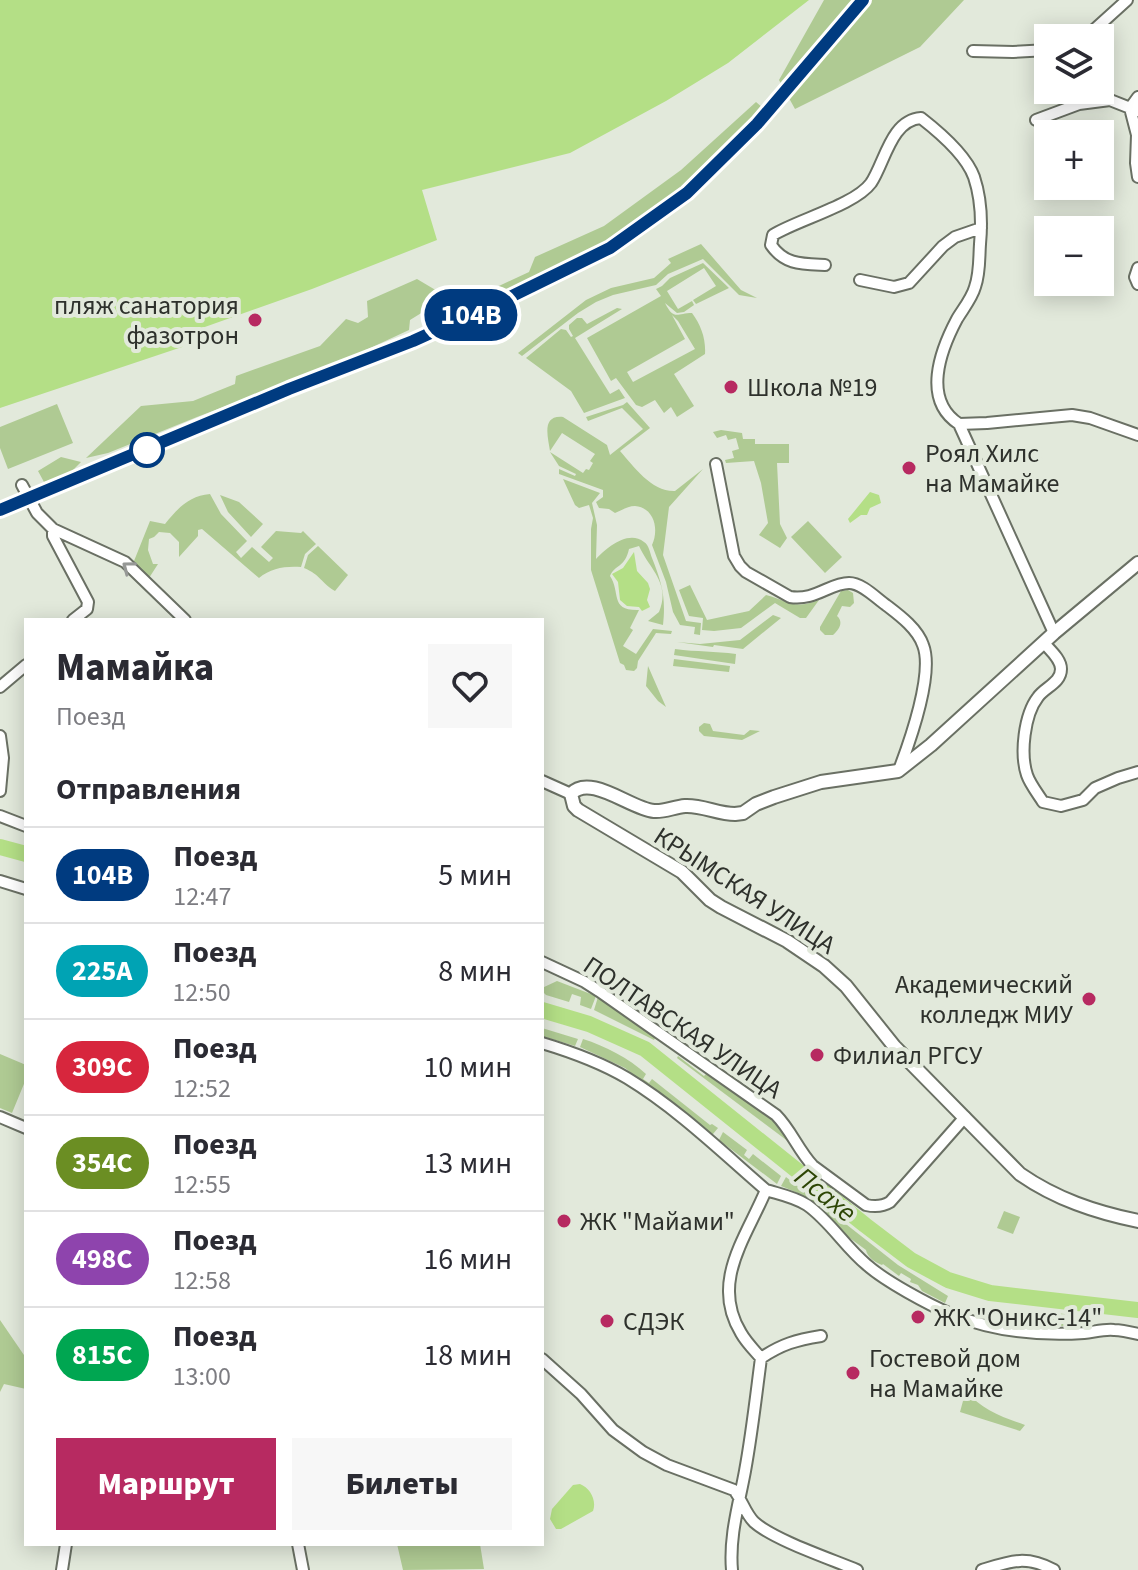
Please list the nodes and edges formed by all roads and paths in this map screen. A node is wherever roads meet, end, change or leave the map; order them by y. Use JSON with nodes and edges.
{"nodes":[{"id":1,"x":1127,"y":0,"type":"edge"},
{"id":2,"x":1100,"y":24,"type":"edge"},
{"id":3,"x":973,"y":51,"type":"dead end"},
{"id":4,"x":1034,"y":51,"type":"edge"},
{"id":5,"x":1138,"y":97,"type":"edge"},
{"id":6,"x":1114,"y":102,"type":"edge"},
{"id":7,"x":1079,"y":104,"type":"edge"},
{"id":8,"x":1134,"y":110,"type":"edge"},
{"id":9,"x":1036,"y":120,"type":"dead end"},
{"id":10,"x":1138,"y":177,"type":"edge"},
{"id":11,"x":981,"y":228,"type":"junction"},
{"id":12,"x":825,"y":265,"type":"dead end"},
{"id":13,"x":1138,"y":268,"type":"edge"},
{"id":14,"x":860,"y":280,"type":"dead end"},
{"id":15,"x":1138,"y":284,"type":"edge"},
{"id":16,"x":959,"y":424,"type":"junction"},
{"id":17,"x":1138,"y":435,"type":"edge"},
{"id":18,"x":716,"y":464,"type":"dead end"},
{"id":19,"x":22,"y":485,"type":"dead end"},
{"id":20,"x":53,"y":529,"type":"junction"},
{"id":21,"x":1138,"y":563,"type":"edge"},
{"id":22,"x":76,"y":618,"type":"edge"},
{"id":23,"x":183,"y":618,"type":"edge"},
{"id":24,"x":1054,"y":633,"type":"junction"},
{"id":25,"x":1044,"y":643,"type":"junction"},
{"id":26,"x":24,"y":667,"type":"edge"},
{"id":27,"x":0,"y":687,"type":"edge"},
{"id":28,"x":0,"y":736,"type":"edge"},
{"id":29,"x":898,"y":771,"type":"junction"},
{"id":30,"x":1138,"y":772,"type":"edge"},
{"id":31,"x":544,"y":782,"type":"edge"},
{"id":32,"x":0,"y":791,"type":"edge"},
{"id":33,"x":571,"y":794,"type":"junction"},
{"id":34,"x":0,"y":816,"type":"edge"},
{"id":35,"x":24,"y":825,"type":"edge"},
{"id":36,"x":0,"y":881,"type":"edge"},
{"id":37,"x":24,"y":888,"type":"edge"},
{"id":38,"x":544,"y":963,"type":"edge"},
{"id":39,"x":544,"y":1044,"type":"edge"},
{"id":40,"x":0,"y":1117,"type":"edge"},
{"id":41,"x":965,"y":1117,"type":"junction"},
{"id":42,"x":24,"y":1127,"type":"edge"},
{"id":43,"x":766,"y":1190,"type":"junction"},
{"id":44,"x":1138,"y":1221,"type":"edge"},
{"id":45,"x":1138,"y":1334,"type":"edge"},
{"id":46,"x":821,"y":1336,"type":"dead end"},
{"id":47,"x":761,"y":1358,"type":"junction"},
{"id":48,"x":544,"y":1361,"type":"edge"},
{"id":49,"x":740,"y":1498,"type":"junction"},
{"id":50,"x":66,"y":1546,"type":"edge"},
{"id":51,"x":298,"y":1546,"type":"edge"},
{"id":52,"x":62,"y":1570,"type":"edge"},
{"id":53,"x":303,"y":1570,"type":"edge"},
{"id":54,"x":732,"y":1570,"type":"edge"},
{"id":55,"x":857,"y":1570,"type":"edge"},
{"id":56,"x":982,"y":1570,"type":"edge"},
{"id":57,"x":1054,"y":1570,"type":"edge"}],
"edges":[{"from":1,"to":2,"type":"street"},
{"from":3,"to":4,"type":"street"},
{"from":5,"to":8,"type":"street"},
{"from":6,"to":8,"type":"street"},
{"from":7,"to":9,"type":"street"},
{"from":8,"to":10,"type":"street"},
{"from":11,"to":12,"type":"street"},
{"from":11,"to":14,"type":"street"},
{"from":11,"to":16,"type":"street"},
{"from":13,"to":15,"type":"street"},
{"from":16,"to":17,"type":"street"},
{"from":16,"to":24,"type":"street"},
{"from":18,"to":29,"type":"street"},
{"from":19,"to":20,"type":"street"},
{"from":20,"to":22,"type":"street"},
{"from":23,"to":20,"type":"street","one_way":true},
{"from":21,"to":24,"type":"street"},
{"from":24,"to":25,"type":"street"},
{"from":25,"to":29,"type":"street"},
{"from":25,"to":30,"type":"street"},
{"from":26,"to":27,"type":"street"},
{"from":28,"to":32,"type":"street"},
{"from":29,"to":33,"type":"street"},
{"from":31,"to":33,"type":"street","name":"КРЫМСКАЯ УЛИЦА"},
{"from":33,"to":41,"type":"street","name":"КРЫМСКАЯ УЛИЦА"},
{"from":34,"to":35,"type":"street"},
{"from":36,"to":37,"type":"street"},
{"from":38,"to":41,"type":"street","name":"ПОЛТАВСКАЯ УЛИЦА"},
{"from":39,"to":43,"type":"street"},
{"from":40,"to":42,"type":"street"},
{"from":41,"to":44,"type":"street","name":"КРЫМСКАЯ УЛИЦА"},
{"from":43,"to":45,"type":"street"},
{"from":43,"to":47,"type":"street"},
{"from":46,"to":47,"type":"street"},
{"from":47,"to":49,"type":"street"},
{"from":48,"to":49,"type":"street"},
{"from":49,"to":54,"type":"street"},
{"from":49,"to":55,"type":"street"},
{"from":50,"to":52,"type":"street"},
{"from":51,"to":53,"type":"street"},
{"from":56,"to":57,"type":"street"}]}
